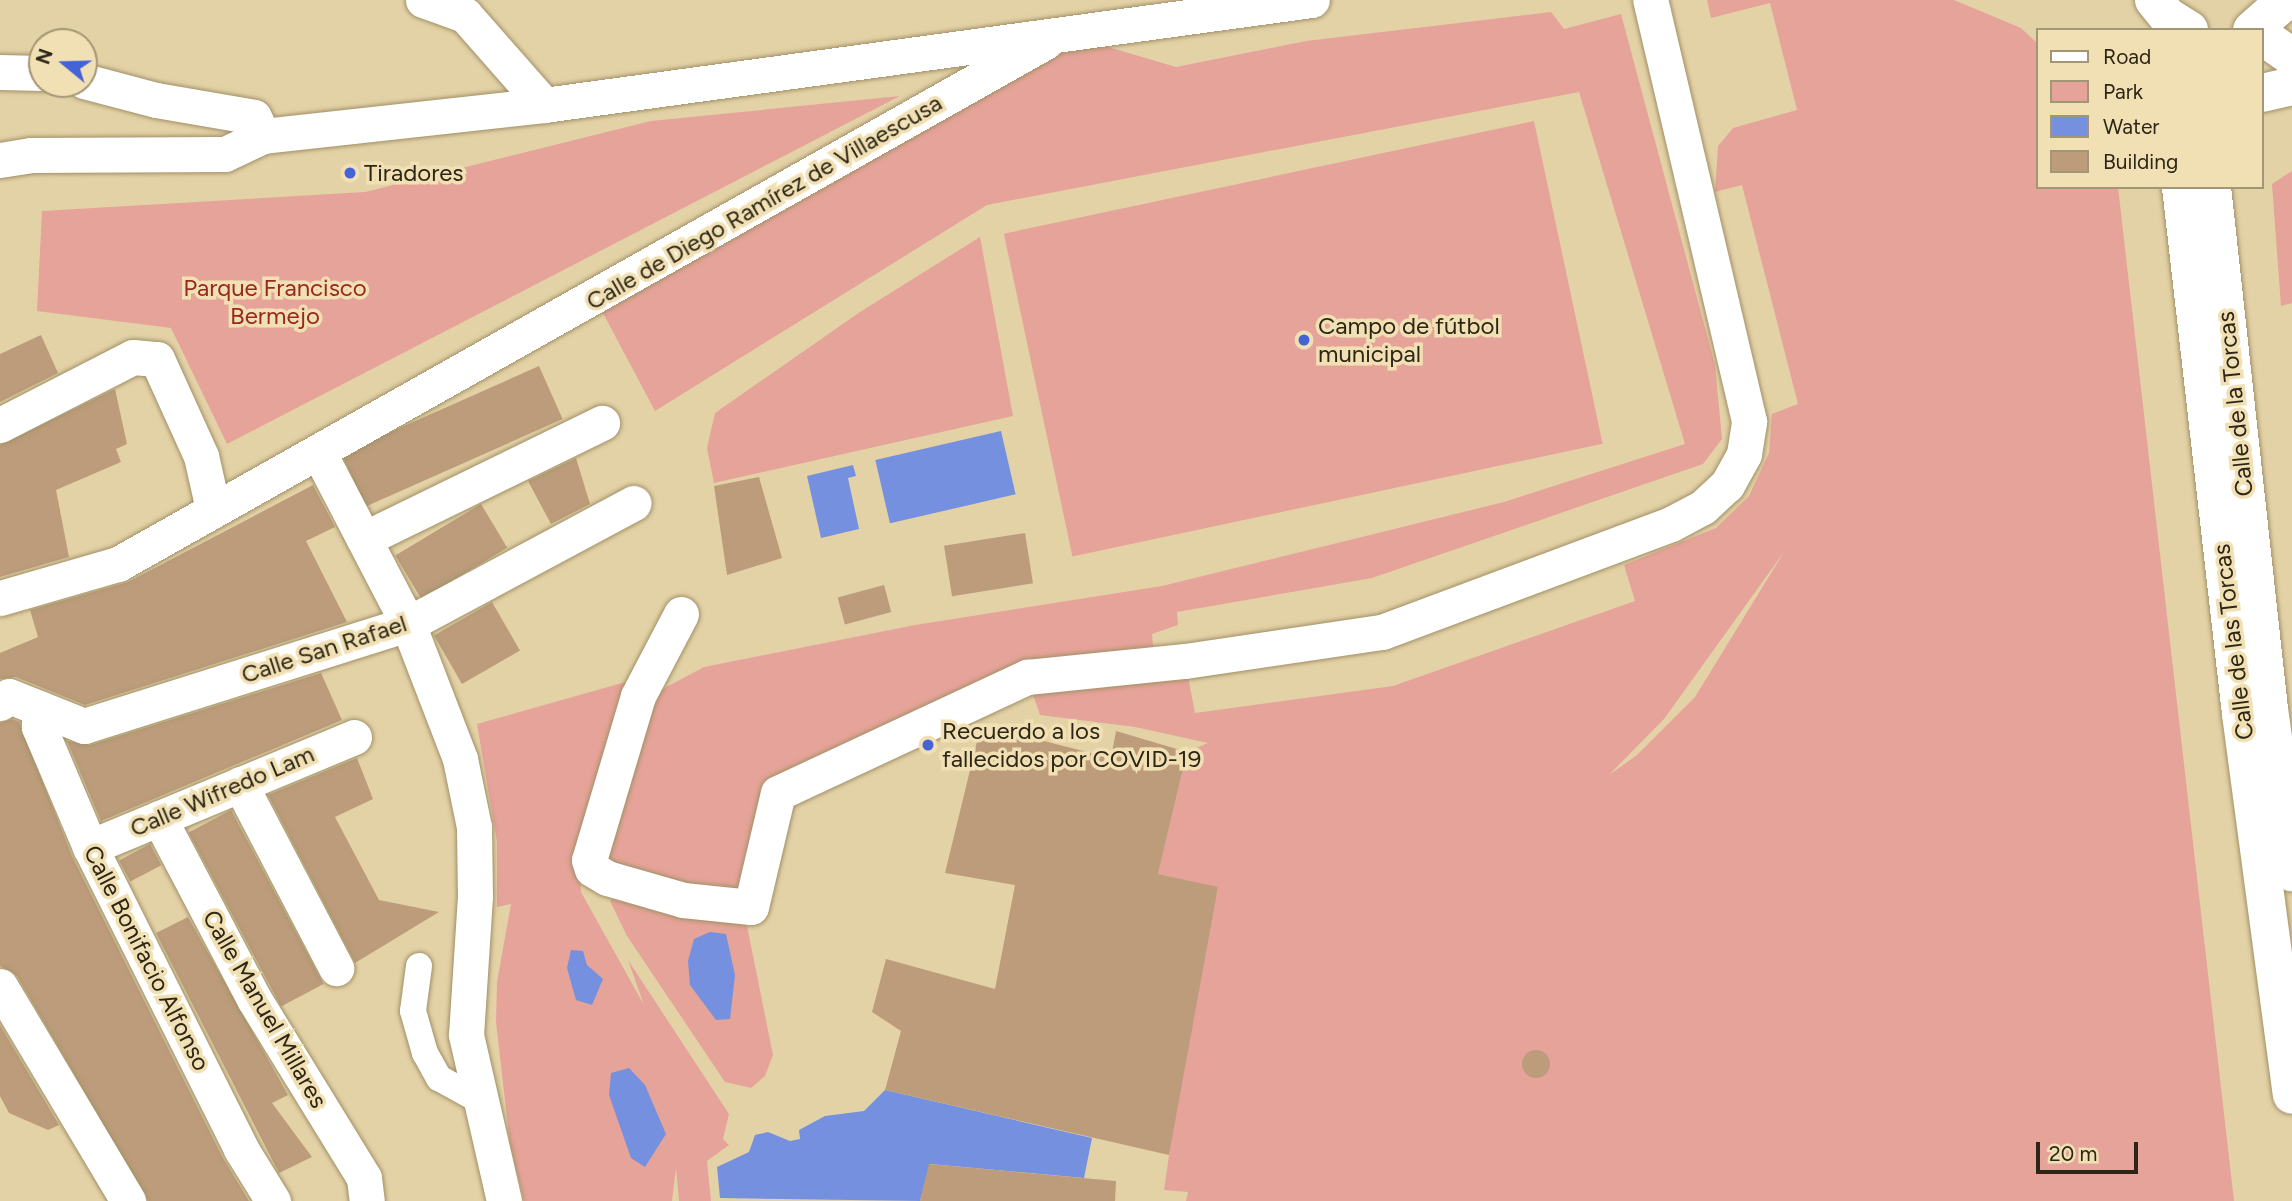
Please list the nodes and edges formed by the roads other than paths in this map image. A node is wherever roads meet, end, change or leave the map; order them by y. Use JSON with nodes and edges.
{"nodes":[{"id":1,"x":423,"y":0,"type":"edge"},
{"id":2,"x":1312,"y":0,"type":"edge"},
{"id":3,"x":1650,"y":0,"type":"edge"},
{"id":4,"x":2287,"y":0,"type":"edge"},
{"id":5,"x":2158,"y":12,"type":"edge"},
{"id":6,"x":2186,"y":28,"type":"edge"},
{"id":7,"x":2254,"y":28,"type":"edge"},
{"id":8,"x":1061,"y":33,"type":"junction"},
{"id":9,"x":2264,"y":37,"type":"edge"},
{"id":10,"x":2292,"y":57,"type":"edge"},
{"id":11,"x":0,"y":72,"type":"edge"},
{"id":12,"x":28,"y":73,"type":"edge"},
{"id":13,"x":98,"y":85,"type":"edge"},
{"id":14,"x":2292,"y":86,"type":"edge"},
{"id":15,"x":2264,"y":93,"type":"edge"},
{"id":16,"x":544,"y":106,"type":"junction"},
{"id":17,"x":263,"y":136,"type":"junction"},
{"id":18,"x":15,"y":158,"type":"edge"},
{"id":19,"x":0,"y":174,"type":"edge"},
{"id":20,"x":2181,"y":189,"type":"edge"},
{"id":21,"x":2212,"y":189,"type":"edge"},
{"id":22,"x":602,"y":423,"type":"dead end"},
{"id":23,"x":0,"y":425,"type":"edge"},
{"id":24,"x":319,"y":453,"type":"junction"},
{"id":25,"x":634,"y":503,"type":"dead end"},
{"id":26,"x":213,"y":509,"type":"junction"},
{"id":27,"x":364,"y":539,"type":"junction"},
{"id":28,"x":0,"y":598,"type":"edge"},
{"id":29,"x":681,"y":614,"type":"dead end"},
{"id":30,"x":408,"y":624,"type":"junction"},
{"id":31,"x":0,"y":703,"type":"edge"},
{"id":32,"x":39,"y":708,"type":"junction"},
{"id":33,"x":355,"y":737,"type":"dead end"},
{"id":34,"x":240,"y":784,"type":"junction"},
{"id":35,"x":159,"y":818,"type":"junction"},
{"id":36,"x":90,"y":847,"type":"junction"},
{"id":37,"x":2292,"y":872,"type":"edge"},
{"id":38,"x":419,"y":966,"type":"dead end"},
{"id":39,"x":336,"y":968,"type":"dead end"},
{"id":40,"x":0,"y":986,"type":"edge"},
{"id":41,"x":2292,"y":1095,"type":"edge"},
{"id":42,"x":477,"y":1099,"type":"junction"},
{"id":43,"x":128,"y":1201,"type":"edge"},
{"id":44,"x":273,"y":1201,"type":"edge"},
{"id":45,"x":367,"y":1201,"type":"edge"},
{"id":46,"x":504,"y":1201,"type":"edge"}],
"edges":[{"from":1,"to":16,"type":"street"},
{"from":2,"to":8,"type":"street"},
{"from":3,"to":29,"type":"street"},
{"from":4,"to":7,"type":"street"},
{"from":5,"to":6,"type":"street"},
{"from":8,"to":16,"type":"street","name":"Calle de Diego Ramírez de Villaescusa"},
{"from":8,"to":24,"type":"street","name":"Calle de Diego Ramírez de Villaescusa"},
{"from":9,"to":10,"type":"street"},
{"from":11,"to":12,"type":"street"},
{"from":13,"to":17,"type":"street"},
{"from":14,"to":15,"type":"street"},
{"from":16,"to":17,"type":"street","name":"Calle de Diego Ramírez de Villaescusa"},
{"from":17,"to":18,"type":"street","name":"Calle de Diego Ramírez de Villaescusa"},
{"from":18,"to":19,"type":"street"},
{"from":20,"to":41,"type":"street","name":"Calle de las Torcas"},
{"from":21,"to":37,"type":"street","name":"Calle de la Torcas"},
{"from":22,"to":27,"type":"street"},
{"from":23,"to":26,"type":"street"},
{"from":24,"to":26,"type":"street","name":"Calle de Diego Ramírez de Villaescusa"},
{"from":24,"to":27,"type":"street"},
{"from":25,"to":30,"type":"street","name":"Calle San Rafael"},
{"from":26,"to":28,"type":"street","name":"Calle de Diego Ramírez de Villaescusa"},
{"from":27,"to":30,"type":"street"},
{"from":30,"to":32,"type":"street","name":"Calle San Rafael"},
{"from":30,"to":42,"type":"street"},
{"from":31,"to":32,"type":"street","name":"Calle San Rafael"},
{"from":32,"to":36,"type":"street","name":"Calle Bonifacio Alfonso"},
{"from":33,"to":34,"type":"street","name":"Calle Wifredo Lam"},
{"from":34,"to":35,"type":"street","name":"Calle Wifredo Lam"},
{"from":34,"to":39,"type":"street"},
{"from":35,"to":36,"type":"street","name":"Calle Wifredo Lam"},
{"from":35,"to":45,"type":"street","name":"Calle Manuel Millares"},
{"from":36,"to":44,"type":"street","name":"Calle Bonifacio Alfonso"},
{"from":38,"to":42,"type":"street"},
{"from":40,"to":43,"type":"street"},
{"from":42,"to":46,"type":"street"}]}
